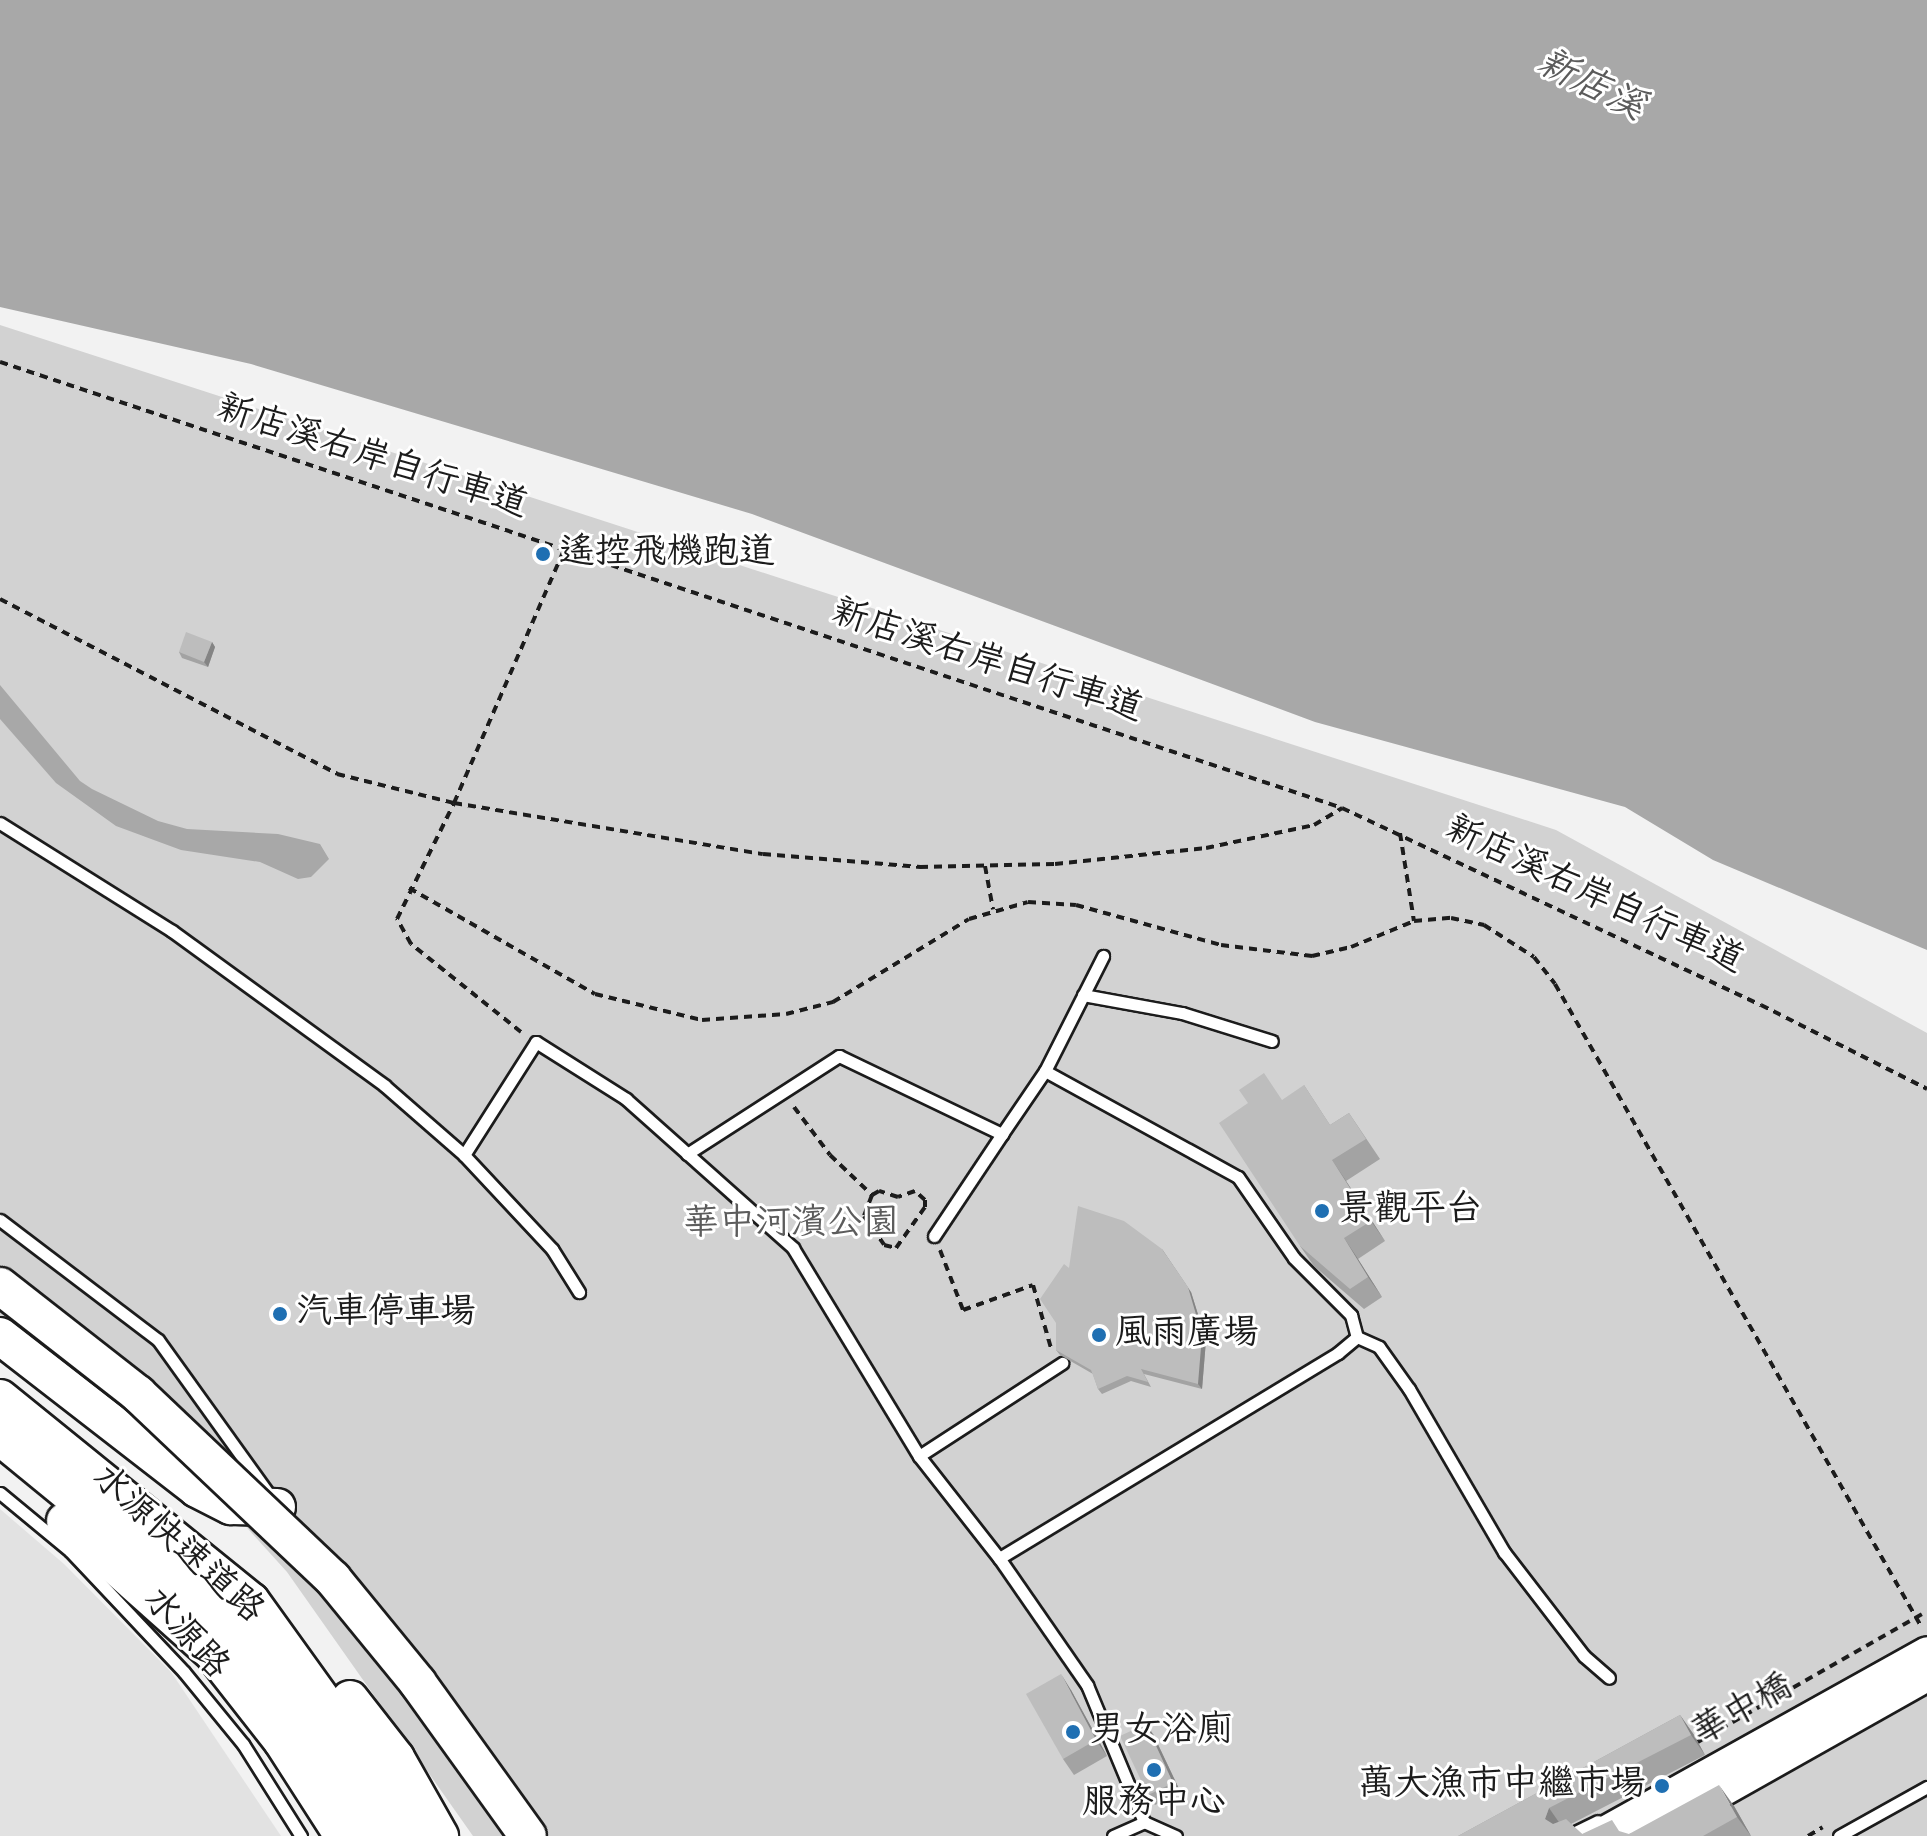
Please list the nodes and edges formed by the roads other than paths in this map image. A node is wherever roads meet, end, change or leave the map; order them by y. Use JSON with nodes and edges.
{"nodes":[{"id":1,"x":0,"y":823,"type":"edge"},
{"id":2,"x":1103,"y":956,"type":"dead end"},
{"id":3,"x":1083,"y":995,"type":"junction"},
{"id":4,"x":1272,"y":1041,"type":"dead end"},
{"id":5,"x":1045,"y":1071,"type":"junction"},
{"id":6,"x":1002,"y":1134,"type":"junction"},
{"id":7,"x":687,"y":1154,"type":"junction"},
{"id":8,"x":464,"y":1155,"type":"junction"},
{"id":9,"x":0,"y":1220,"type":"edge"},
{"id":10,"x":934,"y":1236,"type":"road end"},
{"id":11,"x":0,"y":1286,"type":"edge"},
{"id":12,"x":579,"y":1292,"type":"dead end"},
{"id":13,"x":0,"y":1336,"type":"edge"},
{"id":14,"x":1357,"y":1337,"type":"junction"},
{"id":15,"x":1062,"y":1363,"type":"edge"},
{"id":16,"x":0,"y":1398,"type":"edge"},
{"id":17,"x":0,"y":1437,"type":"edge"},
{"id":18,"x":919,"y":1456,"type":"junction"},
{"id":19,"x":6,"y":1479,"type":"edge"},
{"id":20,"x":279,"y":1507,"type":"junction"},
{"id":21,"x":999,"y":1558,"type":"junction"},
{"id":22,"x":251,"y":1601,"type":"junction"},
{"id":23,"x":1927,"y":1637,"type":"edge"},
{"id":24,"x":1927,"y":1652,"type":"edge"},
{"id":25,"x":1927,"y":1676,"type":"edge"},
{"id":26,"x":1609,"y":1678,"type":"dead end"},
{"id":27,"x":1927,"y":1690,"type":"edge"},
{"id":28,"x":1927,"y":1787,"type":"edge"},
{"id":29,"x":1144,"y":1822,"type":"junction"},
{"id":30,"x":301,"y":1836,"type":"edge"},
{"id":31,"x":343,"y":1836,"type":"edge"},
{"id":32,"x":376,"y":1836,"type":"edge"},
{"id":33,"x":407,"y":1836,"type":"edge"},
{"id":34,"x":440,"y":1836,"type":"edge"},
{"id":35,"x":513,"y":1836,"type":"edge"},
{"id":36,"x":528,"y":1836,"type":"edge"},
{"id":37,"x":1113,"y":1836,"type":"edge"},
{"id":38,"x":1176,"y":1836,"type":"edge"},
{"id":39,"x":1567,"y":1836,"type":"edge"},
{"id":40,"x":1597,"y":1836,"type":"edge"},
{"id":41,"x":1643,"y":1836,"type":"edge"},
{"id":42,"x":1668,"y":1836,"type":"edge"},
{"id":43,"x":1839,"y":1836,"type":"edge"}],
"edges":[{"from":1,"to":8,"type":"lane"},
{"from":2,"to":3,"type":"lane"},
{"from":3,"to":4,"type":"lane"},
{"from":3,"to":5,"type":"lane"},
{"from":5,"to":6,"type":"lane"},
{"from":5,"to":14,"type":"lane"},
{"from":6,"to":7,"type":"lane"},
{"from":6,"to":10,"type":"lane"},
{"from":7,"to":8,"type":"lane"},
{"from":7,"to":18,"type":"lane"},
{"from":8,"to":12,"type":"lane"},
{"from":9,"to":20,"type":"lane"},
{"from":11,"to":36,"type":"highway","bridge":true},
{"from":13,"to":20,"type":"highway"},
{"from":14,"to":21,"type":"lane"},
{"from":14,"to":26,"type":"lane"},
{"from":15,"to":18,"type":"lane"},
{"from":16,"to":22,"type":"highway","name":"水源快速道路"},
{"from":17,"to":32,"type":"highway","name":"水源快速道路"},
{"from":18,"to":21,"type":"lane"},
{"from":19,"to":30,"type":"lane","name":"水源路"},
{"from":19,"to":31,"type":"highway"},
{"from":20,"to":35,"type":"lane"},
{"from":21,"to":29,"type":"lane"},
{"from":22,"to":33,"type":"highway","name":"水源快速道路"},
{"from":22,"to":34,"type":"highway"},
{"from":23,"to":39,"type":"lane"},
{"from":24,"to":40,"type":"main road","name":"華中橋"},
{"from":25,"to":41,"type":"main road","name":"華中橋"},
{"from":27,"to":42,"type":"lane"},
{"from":28,"to":43,"type":"lane"},
{"from":29,"to":37,"type":"lane"},
{"from":29,"to":38,"type":"lane"}]}
